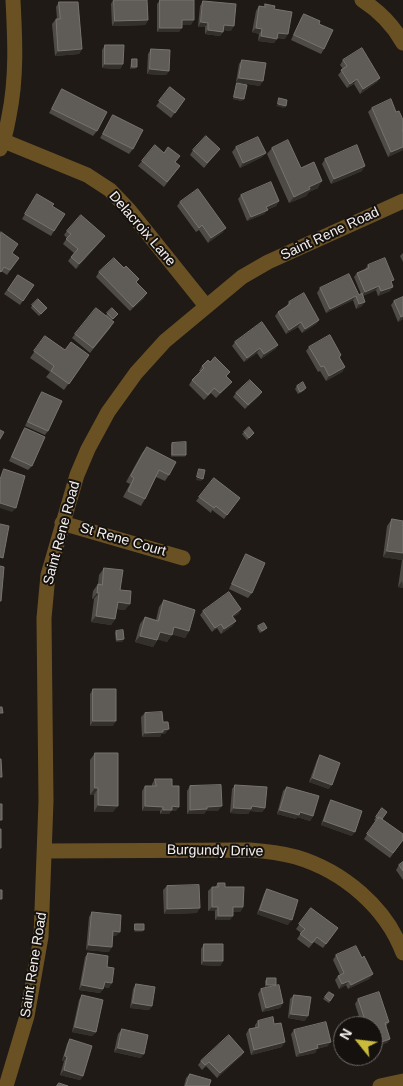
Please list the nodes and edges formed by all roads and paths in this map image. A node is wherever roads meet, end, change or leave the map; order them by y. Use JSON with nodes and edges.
{"nodes":[{"id":1,"x":13,"y":0,"type":"edge"},
{"id":2,"x":362,"y":0,"type":"edge"},
{"id":3,"x":403,"y":43,"type":"edge"},
{"id":4,"x":2,"y":145,"type":"edge"},
{"id":5,"x":403,"y":201,"type":"edge"},
{"id":6,"x":206,"y":306,"type":"junction"},
{"id":7,"x":62,"y":523,"type":"junction"},
{"id":8,"x":183,"y":558,"type":"dead end"},
{"id":9,"x":45,"y":851,"type":"junction"},
{"id":10,"x":403,"y":953,"type":"edge"},
{"id":11,"x":403,"y":1081,"type":"edge"},
{"id":12,"x":6,"y":1086,"type":"edge"},
{"id":13,"x":380,"y":1086,"type":"edge"}],
"edges":[{"from":1,"to":4,"type":"street","name":"Delacroix Lane"},
{"from":2,"to":3,"type":"street"},
{"from":4,"to":6,"type":"street","name":"Delacroix Lane"},
{"from":5,"to":6,"type":"street","name":"Saint Rene Road"},
{"from":6,"to":7,"type":"street","name":"Saint Rene Road"},
{"from":7,"to":8,"type":"street","name":"St Rene Court"},
{"from":7,"to":9,"type":"street","name":"Saint Rene Road"},
{"from":9,"to":10,"type":"street","name":"Burgundy Drive"},
{"from":9,"to":12,"type":"street","name":"Saint Rene Road"},
{"from":11,"to":13,"type":"street"}]}
